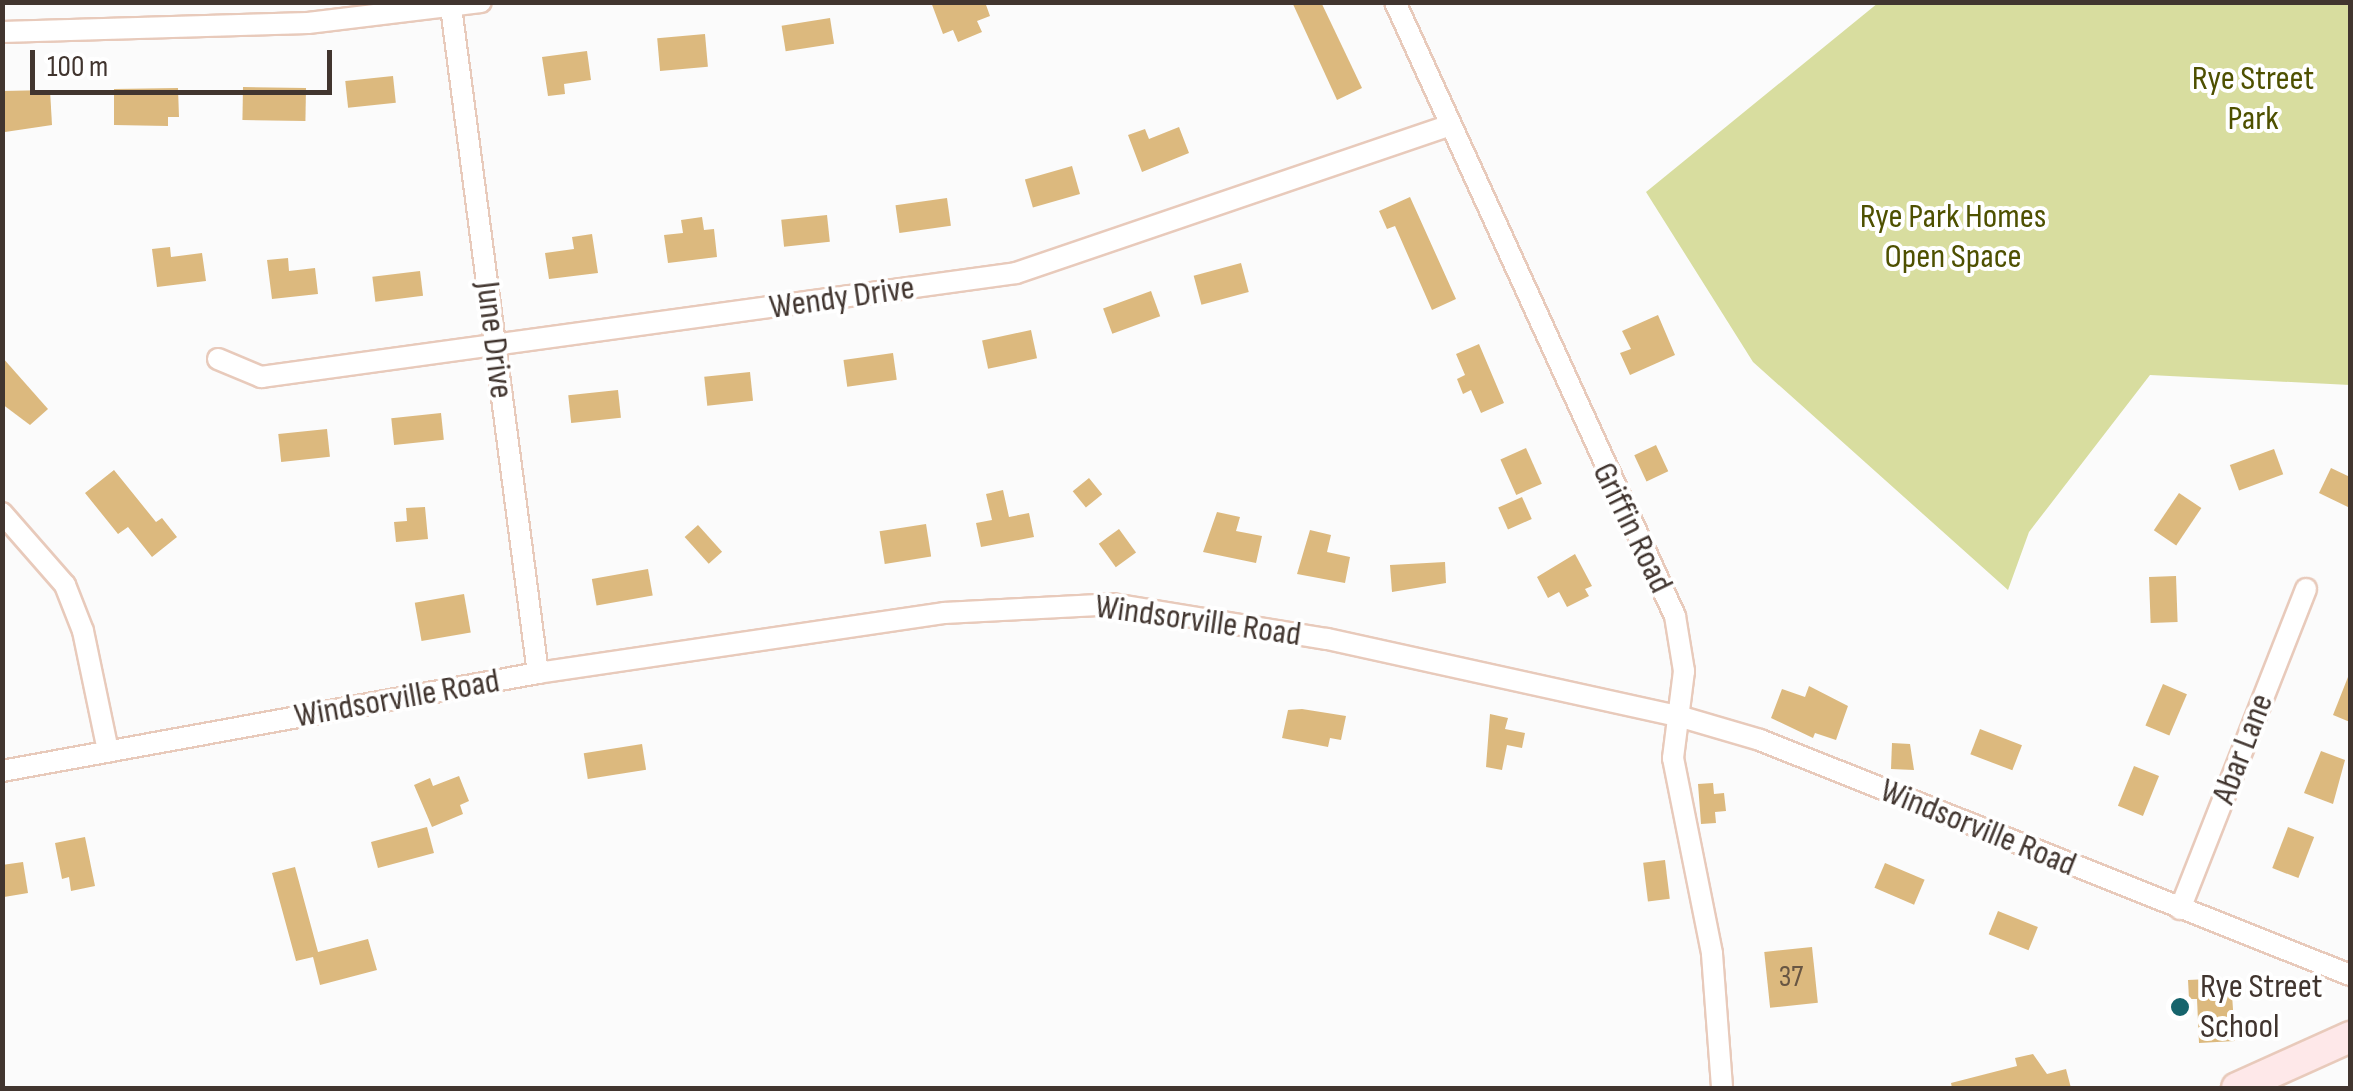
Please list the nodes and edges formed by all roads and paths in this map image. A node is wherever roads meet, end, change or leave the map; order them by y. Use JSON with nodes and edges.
{"nodes":[{"id":1,"x":481,"y":2,"type":"edge"},
{"id":2,"x":1395,"y":2,"type":"edge"},
{"id":3,"x":451,"y":6,"type":"junction"},
{"id":4,"x":2,"y":32,"type":"edge"},
{"id":5,"x":1449,"y":126,"type":"junction"},
{"id":6,"x":495,"y":346,"type":"junction"},
{"id":7,"x":218,"y":359,"type":"dead end"},
{"id":8,"x":2,"y":514,"type":"edge"},
{"id":9,"x":2306,"y":589,"type":"dead end"},
{"id":10,"x":538,"y":674,"type":"junction"},
{"id":11,"x":1678,"y":716,"type":"junction"},
{"id":12,"x":108,"y":752,"type":"junction"},
{"id":13,"x":2,"y":770,"type":"edge"},
{"id":14,"x":2180,"y":909,"type":"junction"},
{"id":15,"x":2350,"y":975,"type":"edge"},
{"id":16,"x":2350,"y":1036,"type":"edge"},
{"id":17,"x":1722,"y":1088,"type":"edge"},
{"id":18,"x":2237,"y":1088,"type":"edge"}],
"edges":[{"from":1,"to":3,"type":"street"},
{"from":2,"to":5,"type":"street","name":"Griffin Road"},
{"from":3,"to":4,"type":"street"},
{"from":3,"to":6,"type":"street","name":"June Drive"},
{"from":5,"to":6,"type":"street","name":"Wendy Drive"},
{"from":5,"to":11,"type":"street","name":"Griffin Road"},
{"from":6,"to":7,"type":"street","name":"Wendy Drive"},
{"from":6,"to":10,"type":"street","name":"June Drive"},
{"from":8,"to":12,"type":"street"},
{"from":9,"to":14,"type":"street","name":"Abar Lane"},
{"from":10,"to":11,"type":"street","name":"Windsorville Road"},
{"from":10,"to":12,"type":"street","name":"Windsorville Road"},
{"from":11,"to":14,"type":"street","name":"Windsorville Road"},
{"from":11,"to":17,"type":"street","name":"Griffin Road"},
{"from":12,"to":13,"type":"street","name":"Windsorville Road"},
{"from":14,"to":15,"type":"street","name":"Windsorville Road"},
{"from":16,"to":18,"type":"street"}]}
